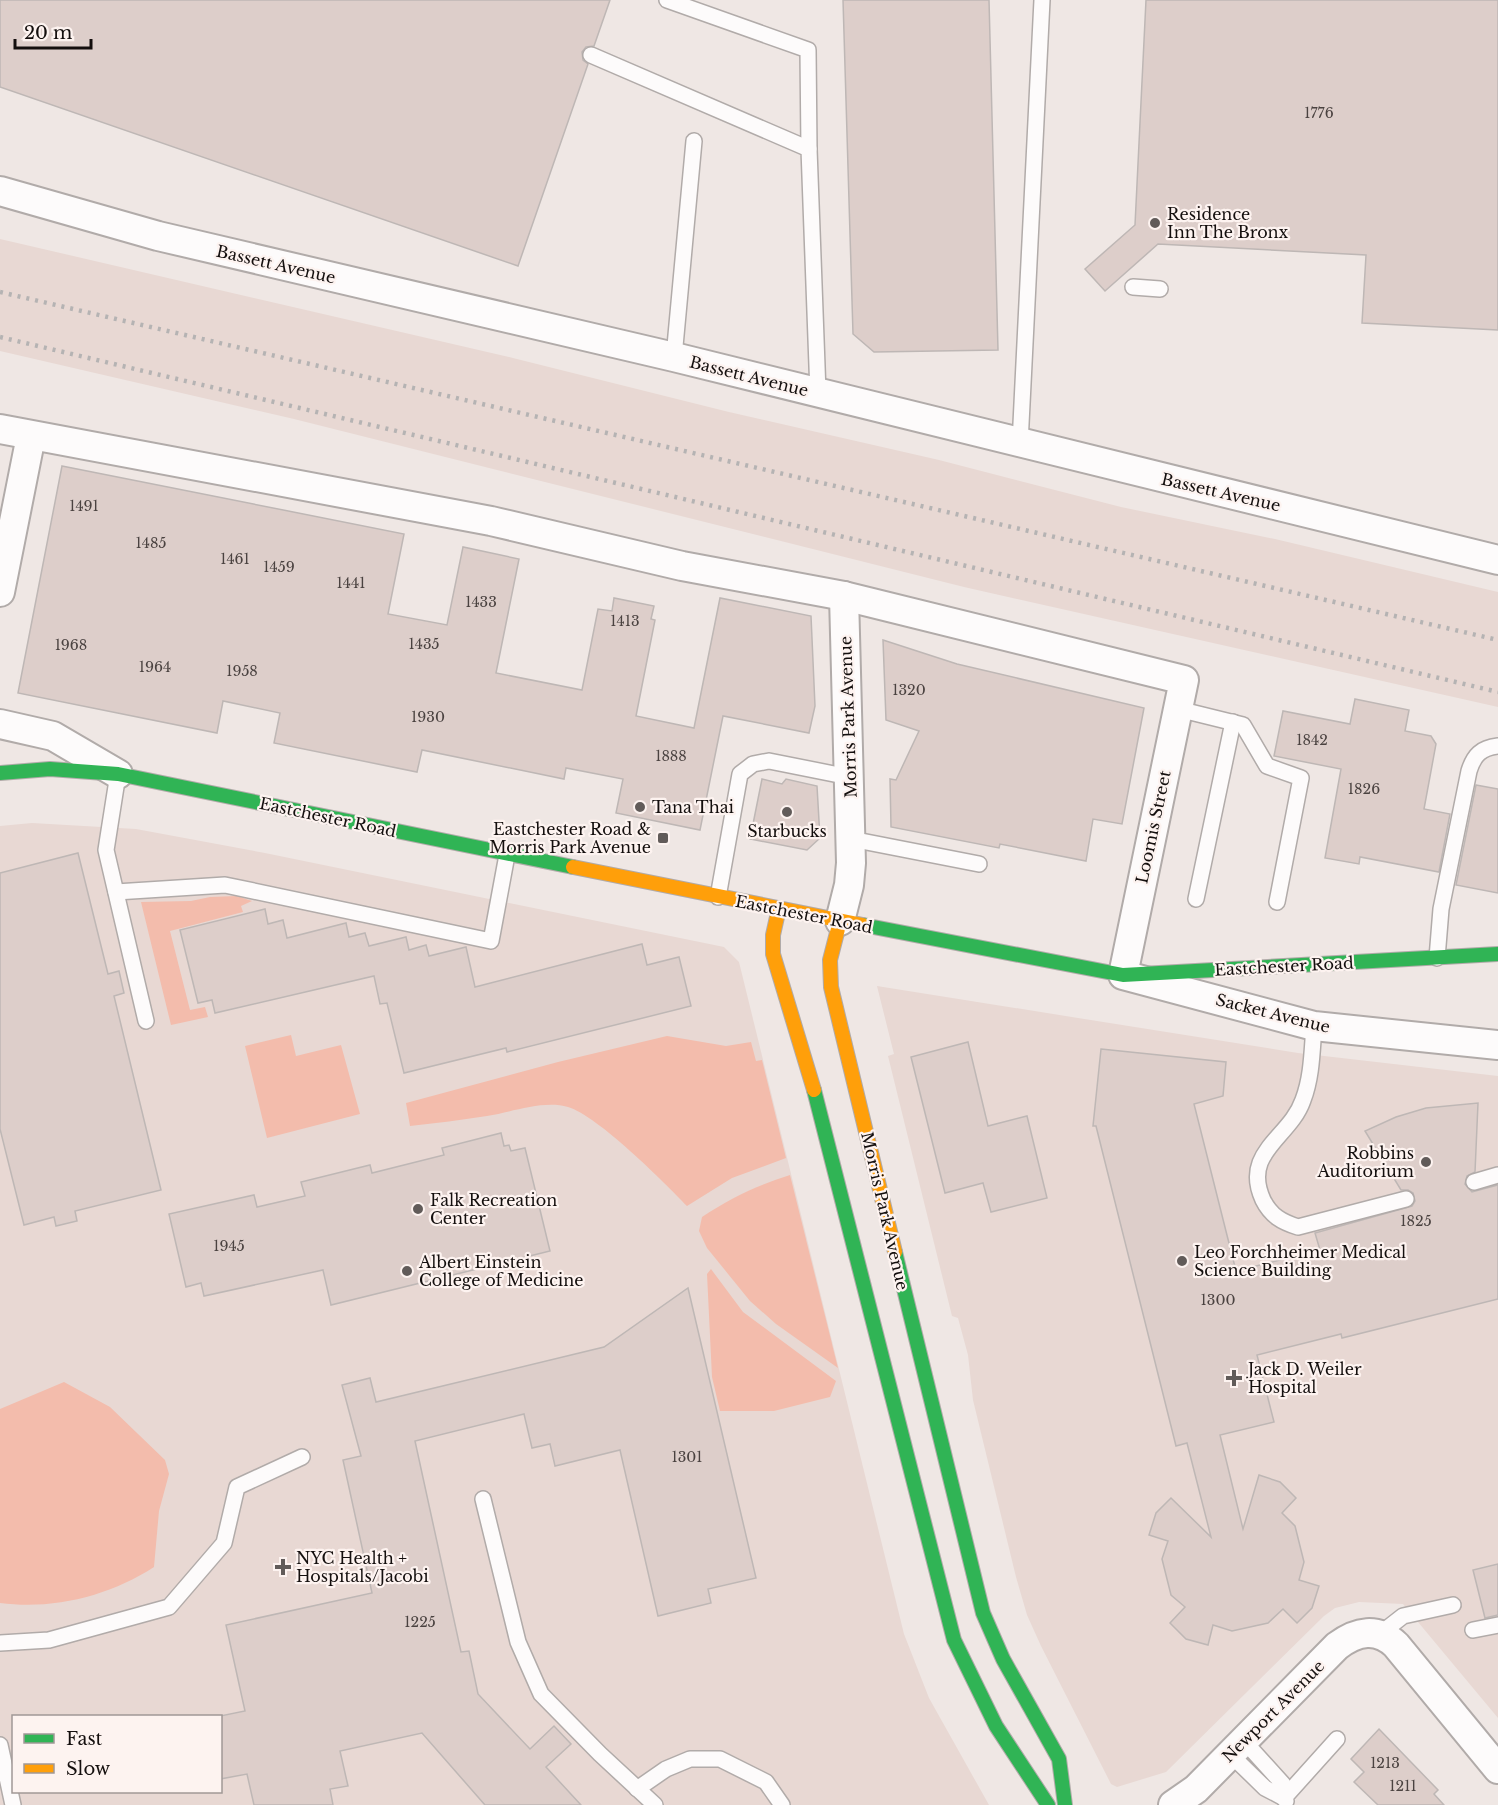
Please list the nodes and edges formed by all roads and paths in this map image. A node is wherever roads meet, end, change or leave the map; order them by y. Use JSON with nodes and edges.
{"nodes":[{"id":1,"x":668,"y":0,"type":"edge"},
{"id":2,"x":1042,"y":0,"type":"edge"},
{"id":3,"x":591,"y":55,"type":"dead end"},
{"id":4,"x":694,"y":141,"type":"dead end"},
{"id":5,"x":809,"y":149,"type":"junction"},
{"id":6,"x":0,"y":191,"type":"edge"},
{"id":7,"x":1134,"y":287,"type":"dead end"},
{"id":8,"x":1160,"y":289,"type":"dead end"},
{"id":9,"x":674,"y":357,"type":"junction"},
{"id":10,"x":818,"y":393,"type":"junction"},
{"id":11,"x":0,"y":429,"type":"edge"},
{"id":12,"x":31,"y":436,"type":"junction"},
{"id":13,"x":1020,"y":444,"type":"junction"},
{"id":14,"x":1498,"y":560,"type":"edge"},
{"id":15,"x":0,"y":592,"type":"edge"},
{"id":16,"x":844,"y":596,"type":"junction"},
{"id":17,"x":1178,"y":710,"type":"junction"},
{"id":18,"x":1233,"y":722,"type":"junction"},
{"id":19,"x":0,"y":724,"type":"edge"},
{"id":20,"x":1498,"y":746,"type":"edge"},
{"id":21,"x":0,"y":773,"type":"edge"},
{"id":22,"x":118,"y":774,"type":"junction"},
{"id":23,"x":849,"y":777,"type":"junction"},
{"id":24,"x":851,"y":839,"type":"junction"},
{"id":25,"x":507,"y":855,"type":"junction"},
{"id":26,"x":979,"y":864,"type":"dead end"},
{"id":27,"x":116,"y":892,"type":"junction"},
{"id":28,"x":718,"y":897,"type":"junction"},
{"id":29,"x":1196,"y":899,"type":"dead end"},
{"id":30,"x":1277,"y":902,"type":"dead end"},
{"id":31,"x":779,"y":908,"type":"junction"},
{"id":32,"x":840,"y":921,"type":"junction"},
{"id":33,"x":1498,"y":954,"type":"edge"},
{"id":34,"x":1437,"y":958,"type":"junction"},
{"id":35,"x":1123,"y":975,"type":"junction"},
{"id":36,"x":146,"y":1021,"type":"dead end"},
{"id":37,"x":1314,"y":1026,"type":"junction"},
{"id":38,"x":1498,"y":1045,"type":"edge"},
{"id":39,"x":1498,"y":1175,"type":"edge"},
{"id":40,"x":1474,"y":1182,"type":"dead end"},
{"id":41,"x":1406,"y":1199,"type":"dead end"},
{"id":42,"x":302,"y":1457,"type":"dead end"},
{"id":43,"x":483,"y":1498,"type":"dead end"},
{"id":44,"x":1453,"y":1605,"type":"dead end"},
{"id":45,"x":1498,"y":1625,"type":"edge"},
{"id":46,"x":1473,"y":1630,"type":"dead end"},
{"id":47,"x":1380,"y":1634,"type":"junction"},
{"id":48,"x":0,"y":1643,"type":"edge"},
{"id":49,"x":1337,"y":1739,"type":"dead end"},
{"id":50,"x":0,"y":1745,"type":"edge"},
{"id":51,"x":1237,"y":1747,"type":"junction"},
{"id":52,"x":1498,"y":1769,"type":"edge"},
{"id":53,"x":637,"y":1789,"type":"junction"},
{"id":54,"x":1284,"y":1803,"type":"edge"},
{"id":55,"x":13,"y":1805,"type":"edge"},
{"id":56,"x":655,"y":1805,"type":"edge"},
{"id":57,"x":782,"y":1805,"type":"edge"},
{"id":58,"x":1048,"y":1805,"type":"edge"},
{"id":59,"x":1065,"y":1805,"type":"edge"},
{"id":60,"x":1173,"y":1805,"type":"edge"}],
"edges":[{"from":1,"to":5,"type":"lane"},
{"from":2,"to":13,"type":"lane"},
{"from":3,"to":5,"type":"lane"},
{"from":4,"to":9,"type":"lane"},
{"from":5,"to":10,"type":"lane"},
{"from":6,"to":9,"type":"street","name":"Bassett Avenue"},
{"from":7,"to":8,"type":"lane"},
{"from":9,"to":10,"type":"street","name":"Bassett Avenue"},
{"from":10,"to":13,"type":"street","name":"Bassett Avenue"},
{"from":11,"to":12,"type":"street"},
{"from":12,"to":15,"type":"street"},
{"from":12,"to":16,"type":"street"},
{"from":13,"to":14,"type":"street","name":"Bassett Avenue"},
{"from":16,"to":17,"type":"street","name":"Loomis Street"},
{"from":16,"to":23,"type":"street","name":"Morris Park Avenue"},
{"from":17,"to":18,"type":"lane"},
{"from":17,"to":35,"type":"street","name":"Loomis Street"},
{"from":18,"to":29,"type":"lane"},
{"from":18,"to":30,"type":"lane"},
{"from":19,"to":22,"type":"street","name":"Eastchester Road"},
{"from":20,"to":34,"type":"lane"},
{"from":21,"to":22,"type":"main road","name":"Eastchester Road"},
{"from":22,"to":25,"type":"main road","name":"Eastchester Road"},
{"from":22,"to":27,"type":"lane"},
{"from":23,"to":24,"type":"street","name":"Morris Park Avenue"},
{"from":23,"to":28,"type":"lane"},
{"from":24,"to":26,"type":"lane"},
{"from":24,"to":32,"type":"street","name":"Morris Park Avenue"},
{"from":25,"to":27,"type":"lane"},
{"from":25,"to":28,"type":"main road","name":"Eastchester Road"},
{"from":27,"to":36,"type":"lane"},
{"from":28,"to":31,"type":"main road","name":"Eastchester Road"},
{"from":31,"to":32,"type":"main road","name":"Eastchester Road"},
{"from":31,"to":58,"type":"main road"},
{"from":32,"to":35,"type":"main road","name":"Eastchester Road"},
{"from":32,"to":59,"type":"main road","name":"Morris Park Avenue"},
{"from":33,"to":34,"type":"main road","name":"Eastchester Road"},
{"from":34,"to":35,"type":"main road","name":"Eastchester Road"},
{"from":35,"to":37,"type":"street","name":"Sacket Avenue"},
{"from":37,"to":38,"type":"street","name":"Sacket Avenue"},
{"from":37,"to":41,"type":"lane"},
{"from":39,"to":40,"type":"lane"},
{"from":42,"to":48,"type":"lane"},
{"from":43,"to":53,"type":"lane"},
{"from":44,"to":47,"type":"lane"},
{"from":45,"to":46,"type":"lane"},
{"from":47,"to":51,"type":"street","name":"Newport Avenue"},
{"from":47,"to":52,"type":"street"},
{"from":49,"to":54,"type":"lane"},
{"from":50,"to":55,"type":"lane"},
{"from":51,"to":54,"type":"lane"},
{"from":51,"to":60,"type":"street","name":"Newport Avenue"},
{"from":53,"to":56,"type":"lane"},
{"from":53,"to":57,"type":"lane"}]}
